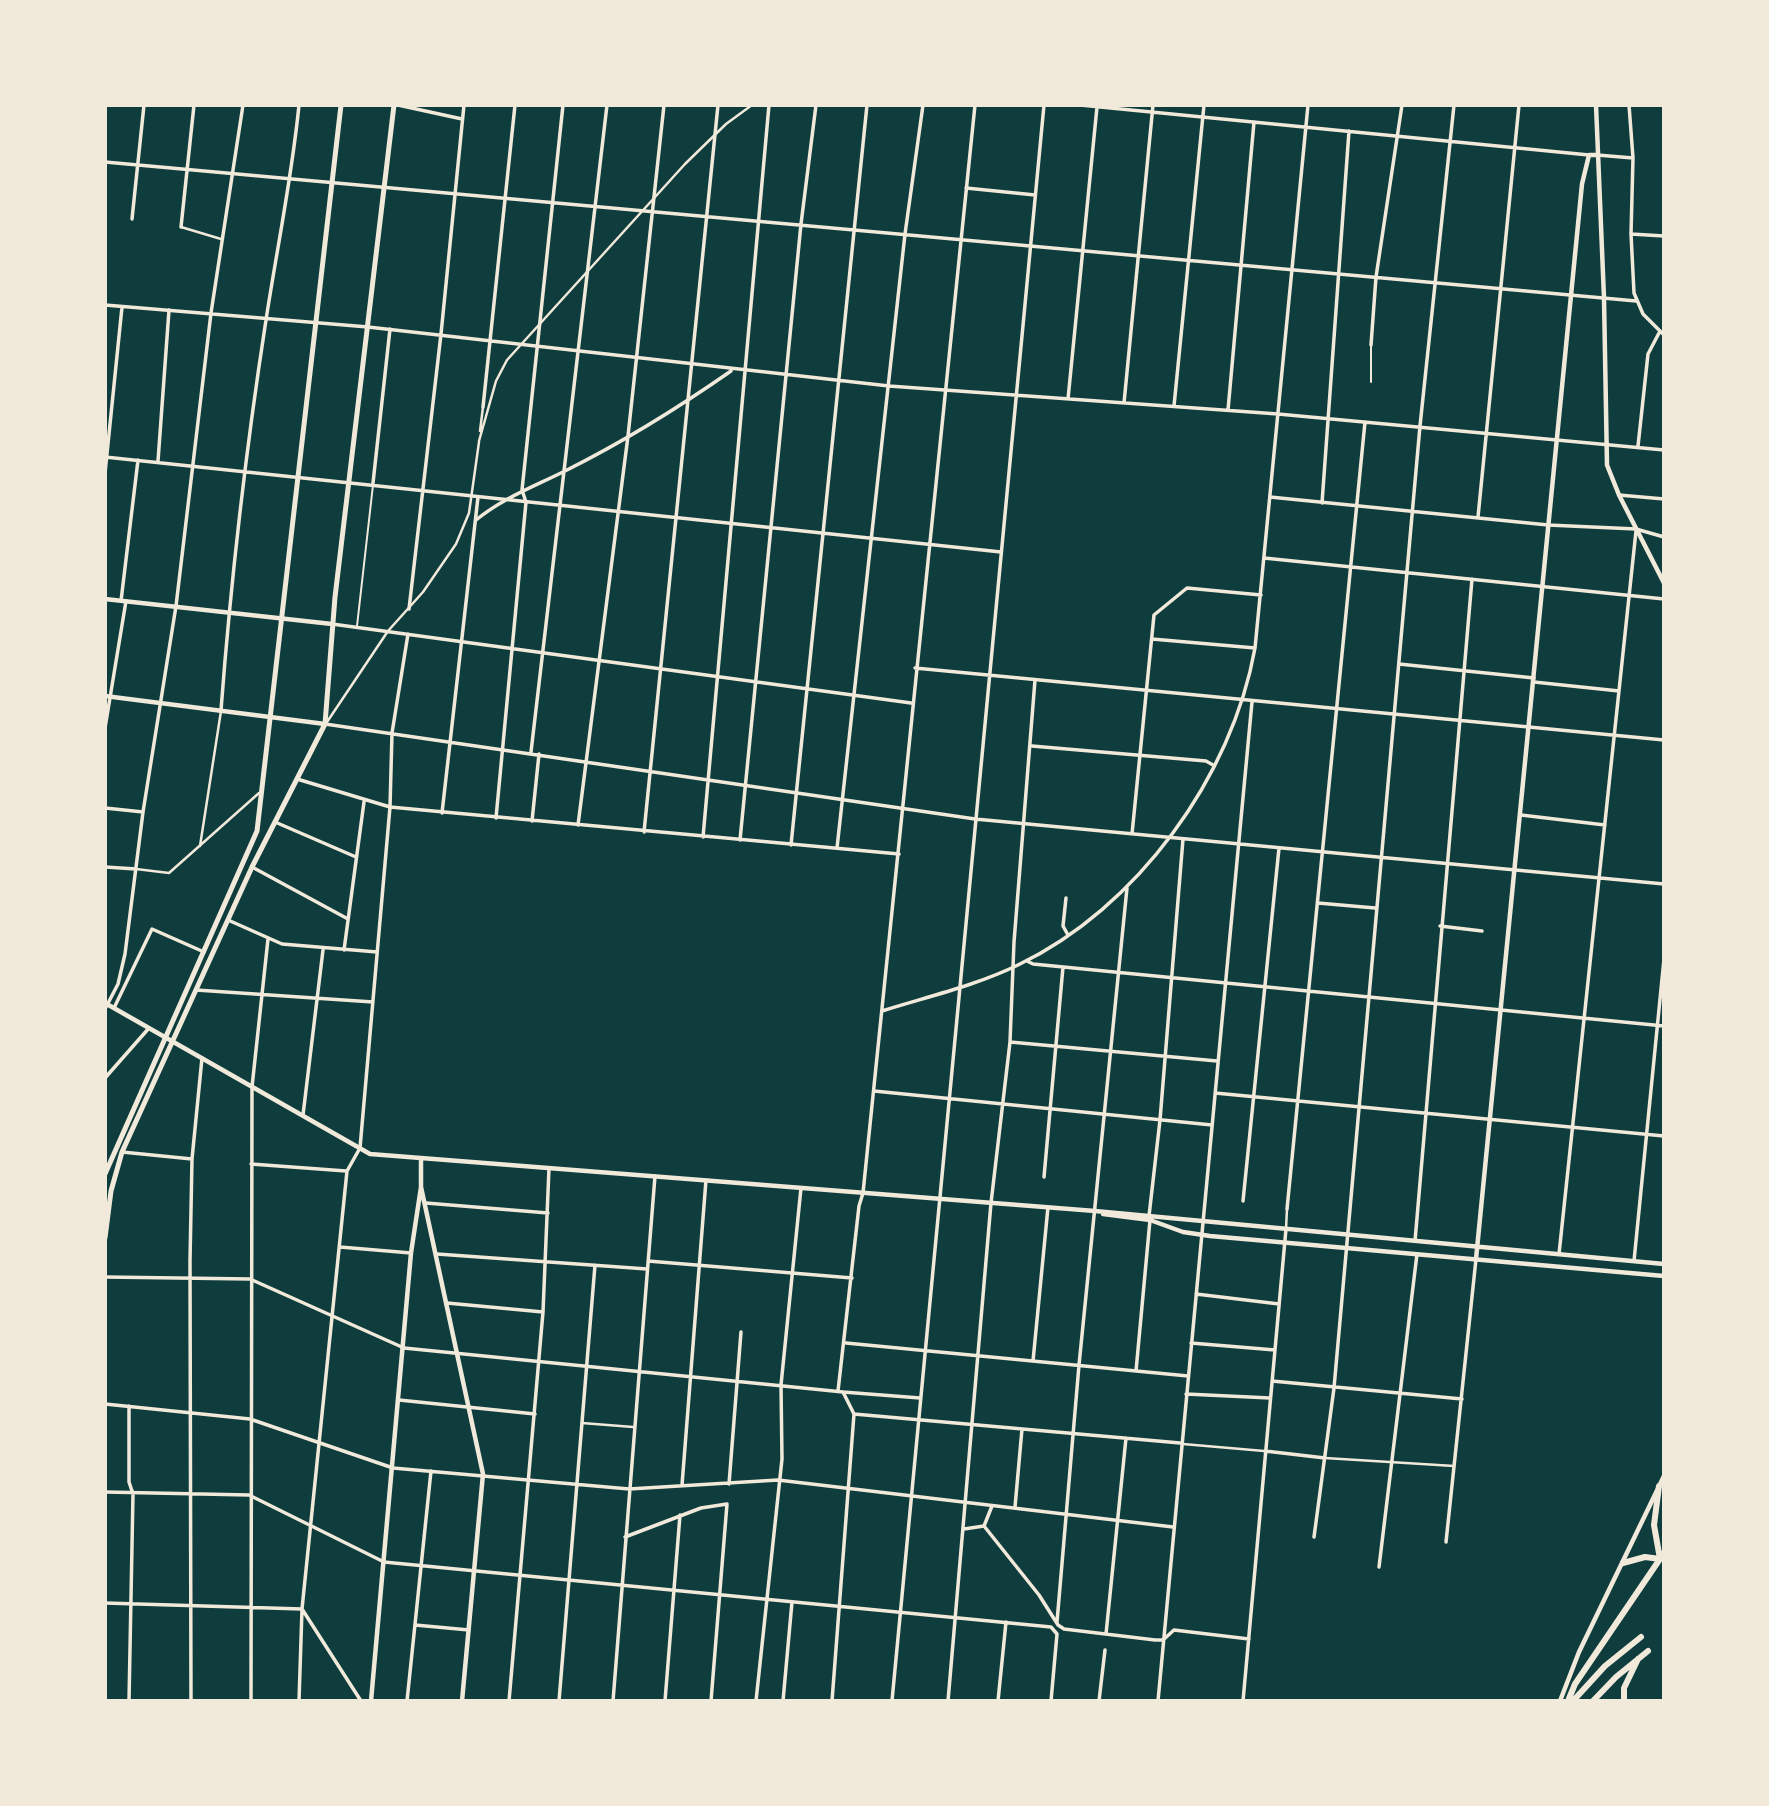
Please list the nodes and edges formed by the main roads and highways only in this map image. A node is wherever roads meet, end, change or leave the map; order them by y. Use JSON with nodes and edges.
{"nodes":[{"id":1,"x":341,"y":105,"type":"edge"},
{"id":2,"x":396,"y":105,"type":"edge"},
{"id":3,"x":105,"y":1174,"type":"edge"},
{"id":4,"x":105,"y":1238,"type":"edge"},
{"id":5,"x":1659,"y":1486,"type":"road end"},
{"id":6,"x":1662,"y":1556,"type":"edge"},
{"id":7,"x":1623,"y":1563,"type":"road end"},
{"id":8,"x":1641,"y":1637,"type":"dead end"},
{"id":9,"x":1648,"y":1651,"type":"dead end"},
{"id":10,"x":1639,"y":1657,"type":"junction"},
{"id":11,"x":1567,"y":1701,"type":"edge"},
{"id":12,"x":1573,"y":1701,"type":"edge"},
{"id":13,"x":1593,"y":1701,"type":"edge"},
{"id":14,"x":1624,"y":1701,"type":"edge"}],
"edges":[{"from":1,"to":3,"type":"main road"},
{"from":2,"to":4,"type":"main road"},
{"from":5,"to":6,"type":"main road"},
{"from":6,"to":7,"type":"main road"},
{"from":6,"to":11,"type":"main road"},
{"from":8,"to":12,"type":"main road"},
{"from":9,"to":10,"type":"main road"},
{"from":10,"to":13,"type":"main road"},
{"from":10,"to":14,"type":"main road"}]}
